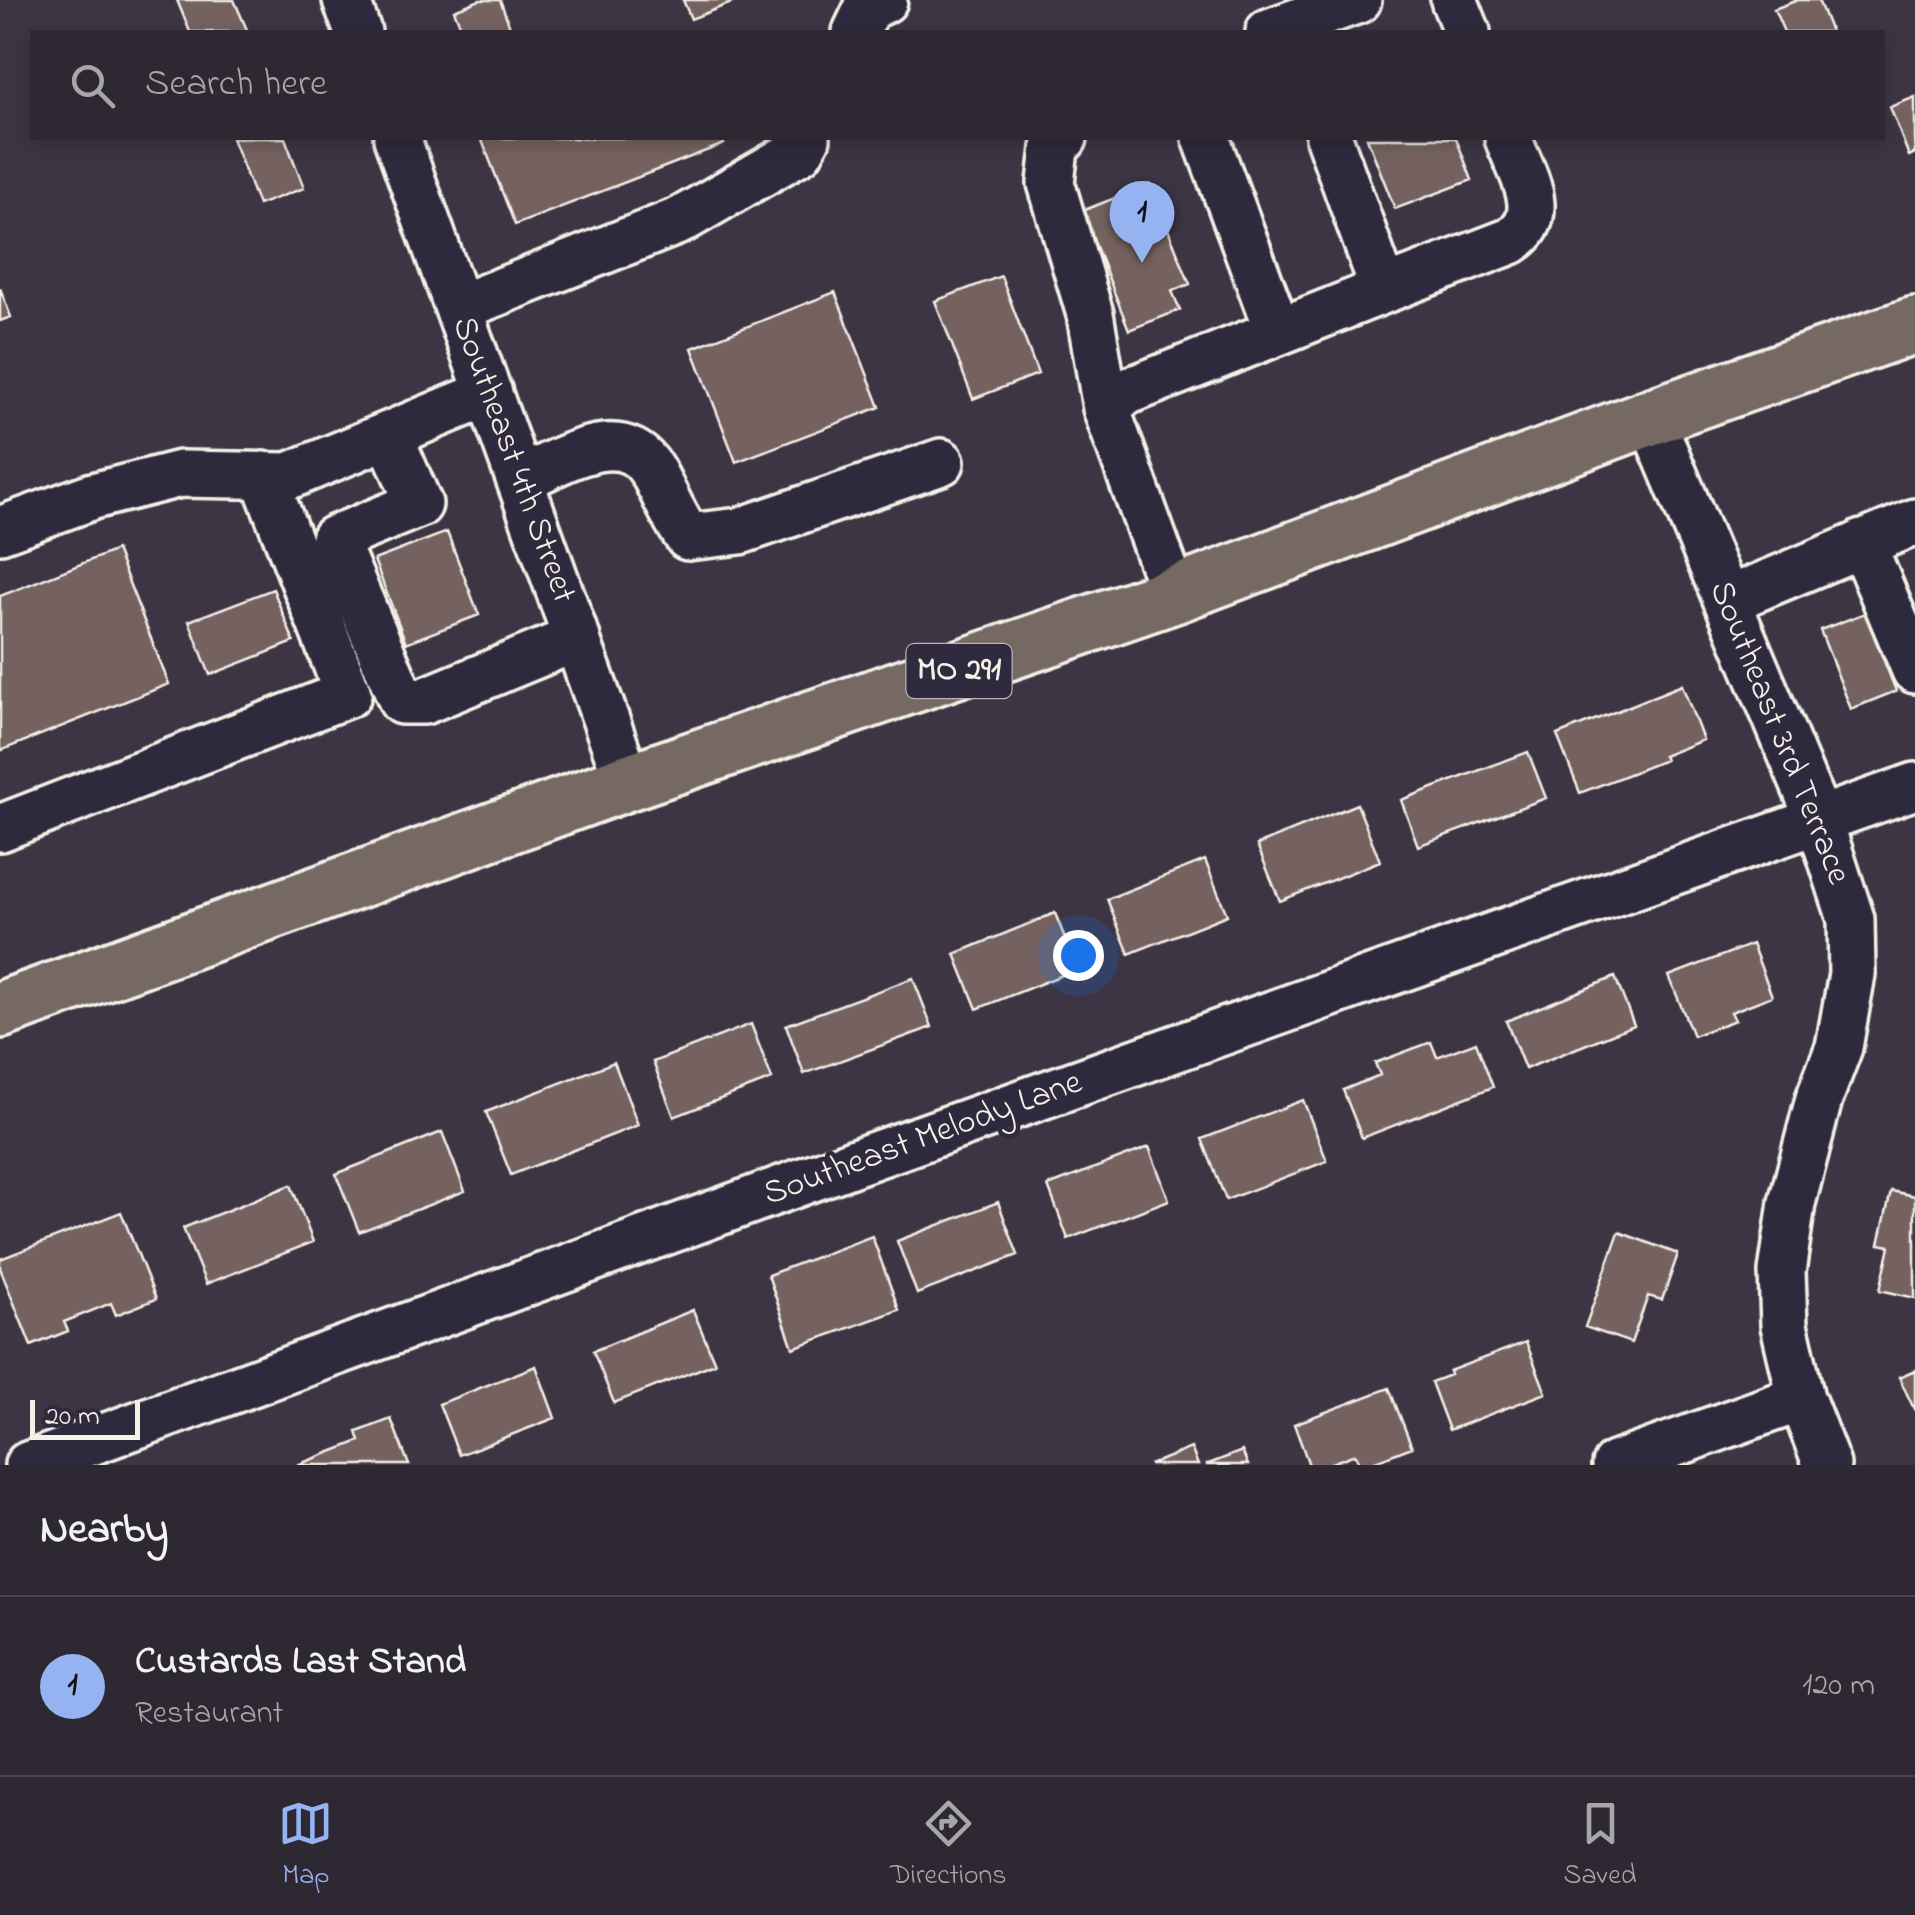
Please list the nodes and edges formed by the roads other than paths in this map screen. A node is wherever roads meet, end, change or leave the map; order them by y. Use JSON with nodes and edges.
{"nodes":[{"id":1,"x":346,"y":0,"type":"edge"},
{"id":2,"x":884,"y":0,"type":"edge"},
{"id":3,"x":1358,"y":0,"type":"edge"},
{"id":4,"x":1454,"y":0,"type":"edge"},
{"id":5,"x":357,"y":30,"type":"edge"},
{"id":6,"x":857,"y":30,"type":"edge"},
{"id":7,"x":1283,"y":30,"type":"edge"},
{"id":8,"x":1466,"y":30,"type":"edge"},
{"id":9,"x":399,"y":140,"type":"edge"},
{"id":10,"x":806,"y":140,"type":"edge"},
{"id":11,"x":1062,"y":140,"type":"edge"},
{"id":12,"x":1207,"y":140,"type":"edge"},
{"id":13,"x":1330,"y":140,"type":"edge"},
{"id":14,"x":1509,"y":140,"type":"edge"},
{"id":15,"x":1384,"y":290,"type":"junction"},
{"id":16,"x":458,"y":308,"type":"junction"},
{"id":17,"x":1915,"y":324,"type":"edge"},
{"id":18,"x":1278,"y":332,"type":"junction"},
{"id":19,"x":489,"y":393,"type":"junction"},
{"id":20,"x":1106,"y":408,"type":"junction"},
{"id":21,"x":1650,"y":418,"type":"junction"},
{"id":22,"x":389,"y":434,"type":"junction"},
{"id":23,"x":941,"y":462,"type":"dead end"},
{"id":24,"x":263,"y":476,"type":"junction"},
{"id":25,"x":520,"y":479,"type":"junction"},
{"id":26,"x":1915,"y":522,"type":"edge"},
{"id":27,"x":0,"y":530,"type":"edge"},
{"id":28,"x":1862,"y":543,"type":"junction"},
{"id":29,"x":1174,"y":595,"type":"junction"},
{"id":30,"x":1728,"y":600,"type":"junction"},
{"id":31,"x":577,"y":638,"type":"junction"},
{"id":32,"x":1915,"y":670,"type":"edge"},
{"id":33,"x":628,"y":782,"type":"junction"},
{"id":34,"x":1915,"y":786,"type":"edge"},
{"id":35,"x":1820,"y":820,"type":"junction"},
{"id":36,"x":0,"y":828,"type":"edge"},
{"id":37,"x":0,"y":1010,"type":"edge"},
{"id":38,"x":1801,"y":1398,"type":"junction"},
{"id":39,"x":28,"y":1465,"type":"edge"},
{"id":40,"x":1615,"y":1465,"type":"edge"},
{"id":41,"x":1826,"y":1465,"type":"edge"}],
"edges":[{"from":1,"to":5,"type":"street"},
{"from":2,"to":6,"type":"street"},
{"from":3,"to":7,"type":"street"},
{"from":4,"to":8,"type":"street"},
{"from":9,"to":16,"type":"street","name":"Southeast 4th Street"},
{"from":10,"to":16,"type":"street"},
{"from":11,"to":20,"type":"street"},
{"from":12,"to":18,"type":"street"},
{"from":13,"to":15,"type":"street"},
{"from":14,"to":15,"type":"street"},
{"from":15,"to":18,"type":"street"},
{"from":16,"to":19,"type":"street","name":"Southeast 4th Street"},
{"from":17,"to":21,"type":"main road","number":"MO 291"},
{"from":18,"to":20,"type":"street"},
{"from":19,"to":22,"type":"street"},
{"from":19,"to":25,"type":"street","name":"Southeast 4th Street"},
{"from":20,"to":29,"type":"street"},
{"from":21,"to":29,"type":"main road","number":"MO 291"},
{"from":21,"to":30,"type":"street","name":"Southeast 3rd Terrace"},
{"from":22,"to":24,"type":"street"},
{"from":22,"to":31,"type":"street"},
{"from":23,"to":25,"type":"street"},
{"from":24,"to":27,"type":"street"},
{"from":24,"to":36,"type":"street"},
{"from":25,"to":31,"type":"street","name":"Southeast 4th Street"},
{"from":26,"to":28,"type":"street"},
{"from":28,"to":30,"type":"street"},
{"from":28,"to":32,"type":"street"},
{"from":29,"to":33,"type":"main road","number":"MO 291"},
{"from":30,"to":35,"type":"street","name":"Southeast 3rd Terrace"},
{"from":31,"to":33,"type":"street","name":"Southeast 4th Street"},
{"from":33,"to":37,"type":"main road","number":"MO 291"},
{"from":34,"to":35,"type":"street","name":"Southeast Melody Lane"},
{"from":35,"to":38,"type":"street","name":"Southeast 3rd Terrace"},
{"from":35,"to":39,"type":"street","name":"Southeast Melody Lane"},
{"from":38,"to":40,"type":"street"},
{"from":38,"to":41,"type":"street","name":"Southeast 3rd Terrace"}]}
